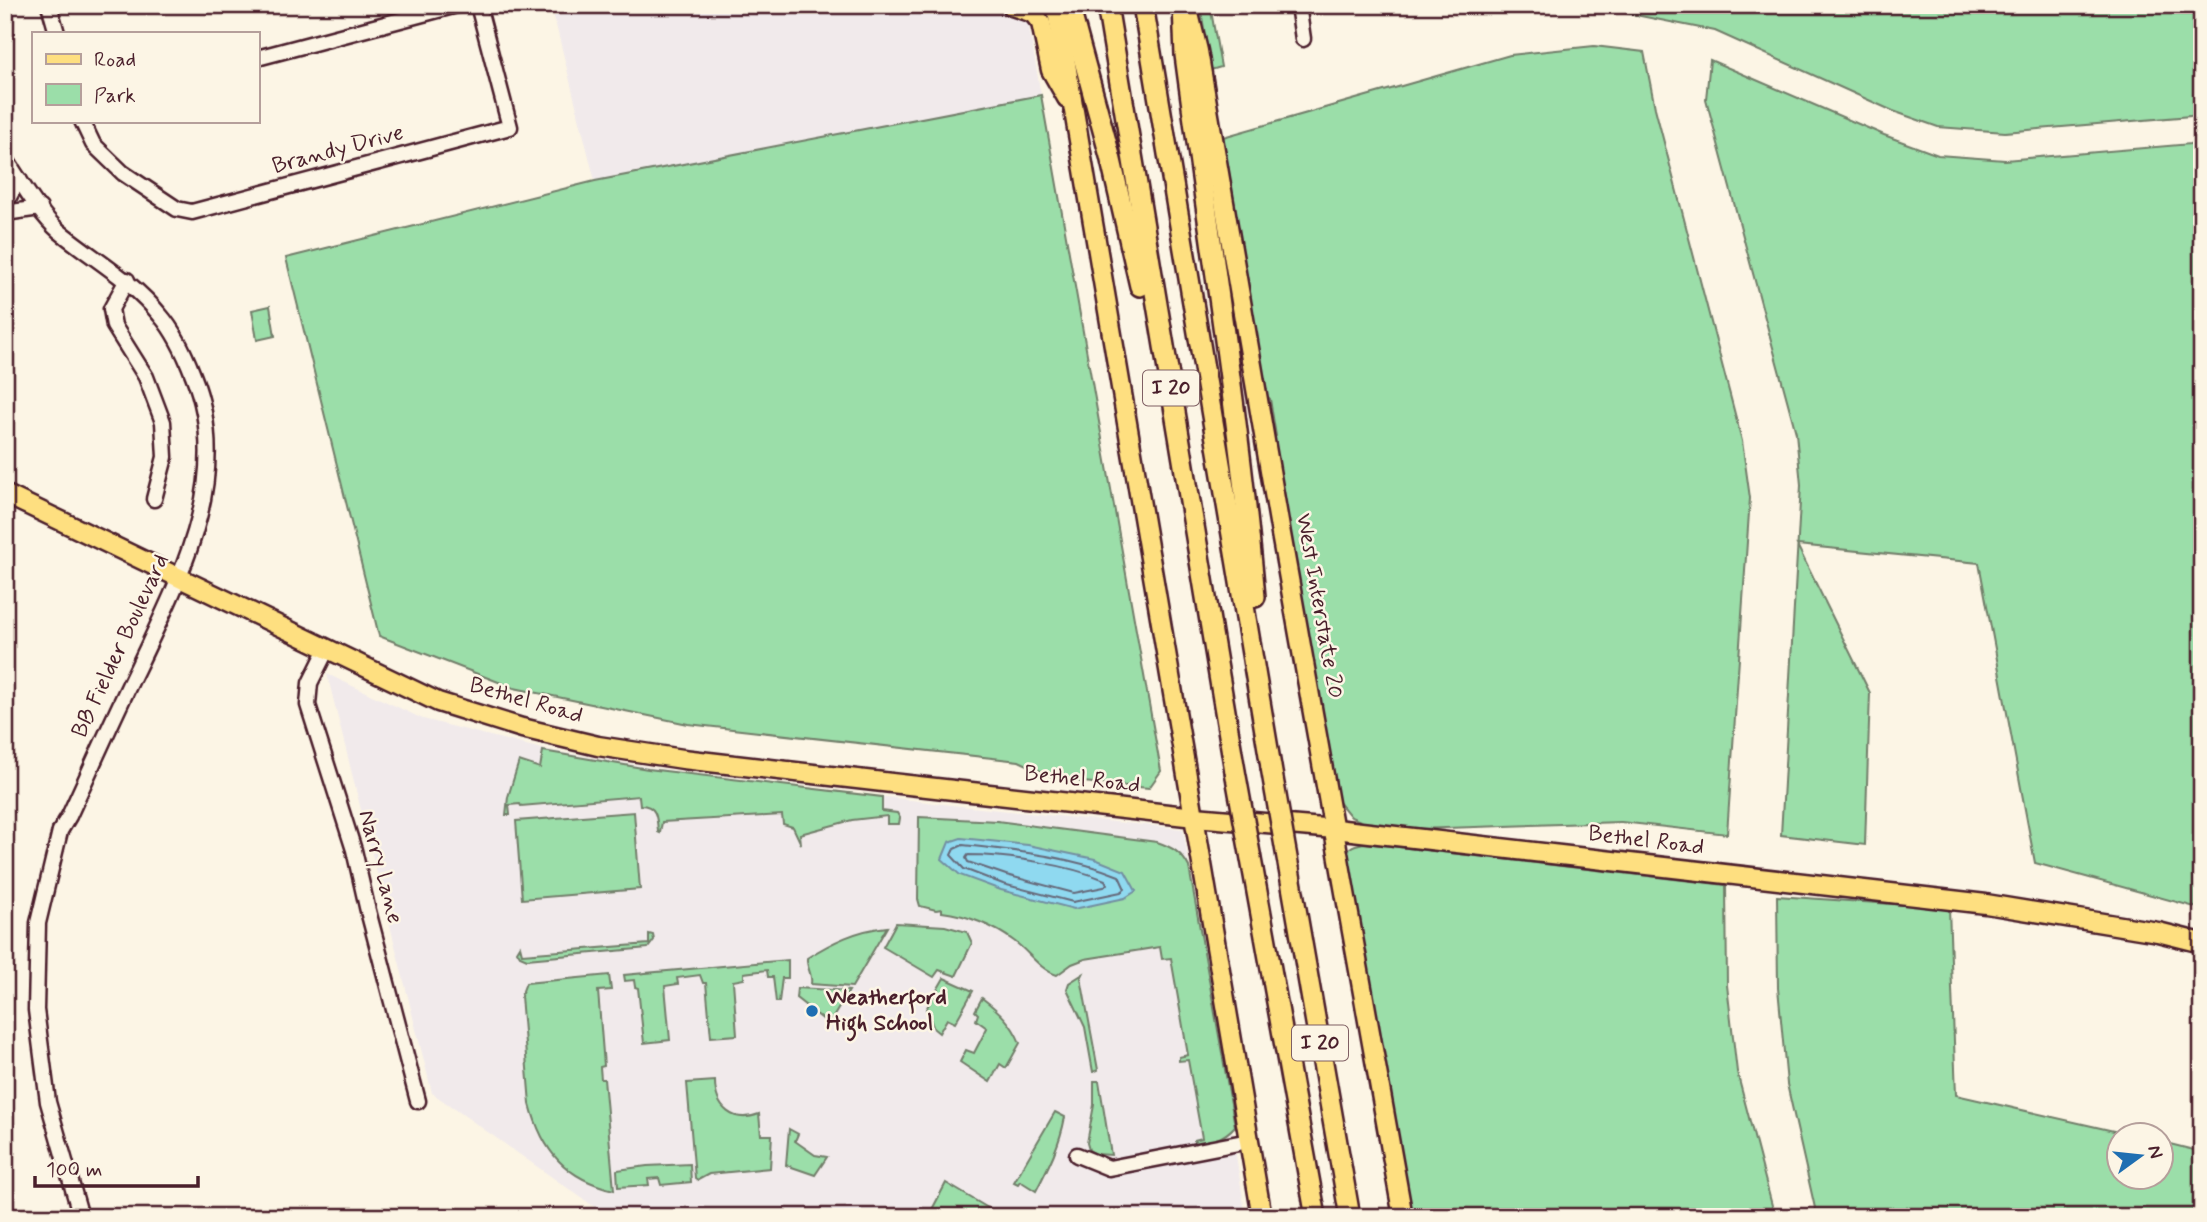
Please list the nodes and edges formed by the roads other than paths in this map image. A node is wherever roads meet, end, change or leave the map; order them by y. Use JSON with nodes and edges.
{"nodes":[{"id":1,"x":49,"y":5,"type":"edge"},
{"id":2,"x":457,"y":5,"type":"edge"},
{"id":3,"x":478,"y":5,"type":"edge"},
{"id":4,"x":1013,"y":5,"type":"edge"},
{"id":5,"x":1056,"y":5,"type":"edge"},
{"id":6,"x":1069,"y":5,"type":"edge"},
{"id":7,"x":1107,"y":5,"type":"edge"},
{"id":8,"x":1143,"y":5,"type":"edge"},
{"id":9,"x":1185,"y":5,"type":"edge"},
{"id":10,"x":1298,"y":5,"type":"edge"},
{"id":11,"x":57,"y":32,"type":"edge"},
{"id":12,"x":1303,"y":39,"type":"dead end"},
{"id":13,"x":259,"y":57,"type":"edge"},
{"id":14,"x":1074,"y":111,"type":"junction"},
{"id":15,"x":82,"y":122,"type":"edge"},
{"id":16,"x":5,"y":158,"type":"edge"},
{"id":17,"x":19,"y":179,"type":"junction"},
{"id":18,"x":5,"y":204,"type":"edge"},
{"id":19,"x":40,"y":208,"type":"junction"},
{"id":20,"x":5,"y":213,"type":"edge"},
{"id":21,"x":127,"y":281,"type":"junction"},
{"id":22,"x":1168,"y":369,"type":"junction"},
{"id":23,"x":154,"y":499,"type":"dead end"},
{"id":24,"x":11,"y":501,"type":"edge"},
{"id":25,"x":180,"y":578,"type":"junction"},
{"id":26,"x":1251,"y":643,"type":"junction"},
{"id":27,"x":327,"y":649,"type":"junction"},
{"id":28,"x":1195,"y":817,"type":"junction"},
{"id":29,"x":1335,"y":829,"type":"junction"},
{"id":30,"x":2202,"y":943,"type":"edge"},
{"id":31,"x":418,"y":1101,"type":"dead end"},
{"id":32,"x":1248,"y":1140,"type":"junction"},
{"id":33,"x":1077,"y":1154,"type":"dead end"},
{"id":34,"x":80,"y":1217,"type":"edge"},
{"id":35,"x":1262,"y":1217,"type":"edge"},
{"id":36,"x":1316,"y":1217,"type":"edge"},
{"id":37,"x":1350,"y":1217,"type":"edge"},
{"id":38,"x":1403,"y":1217,"type":"edge"}],
"edges":[{"from":1,"to":11,"type":"street"},
{"from":2,"to":13,"type":"street"},
{"from":3,"to":15,"type":"street","name":"Brandy Drive"},
{"from":4,"to":14,"type":"main road"},
{"from":5,"to":14,"type":"main road"},
{"from":6,"to":22,"type":"highway"},
{"from":7,"to":22,"type":"highway","number":"I 20"},
{"from":8,"to":26,"type":"highway","number":"I 20"},
{"from":9,"to":26,"type":"highway"},
{"from":9,"to":29,"type":"main road","name":"West Interstate 20"},
{"from":10,"to":12,"type":"street"},
{"from":14,"to":28,"type":"main road"},
{"from":16,"to":17,"type":"street","name":"BB Fielder Boulevard"},
{"from":17,"to":18,"type":"street"},
{"from":17,"to":19,"type":"street","name":"BB Fielder Boulevard"},
{"from":19,"to":20,"type":"street"},
{"from":19,"to":21,"type":"street","name":"BB Fielder Boulevard"},
{"from":21,"to":23,"type":"street"},
{"from":21,"to":25,"type":"street","name":"BB Fielder Boulevard"},
{"from":22,"to":36,"type":"highway","number":"I 20","bridge":true},
{"from":24,"to":25,"type":"main road","name":"Bethel Road"},
{"from":25,"to":27,"type":"main road","name":"Bethel Road"},
{"from":25,"to":34,"type":"street","name":"BB Fielder Boulevard"},
{"from":26,"to":37,"type":"highway","number":"I 20","bridge":true},
{"from":27,"to":28,"type":"main road","name":"Bethel Road"},
{"from":27,"to":31,"type":"street","name":"Narry Lane"},
{"from":28,"to":29,"type":"main road","name":"Bethel Road"},
{"from":28,"to":32,"type":"main road"},
{"from":29,"to":30,"type":"main road","name":"Bethel Road"},
{"from":29,"to":38,"type":"main road","name":"West Interstate 20"},
{"from":32,"to":33,"type":"street"},
{"from":32,"to":35,"type":"main road"}]}
